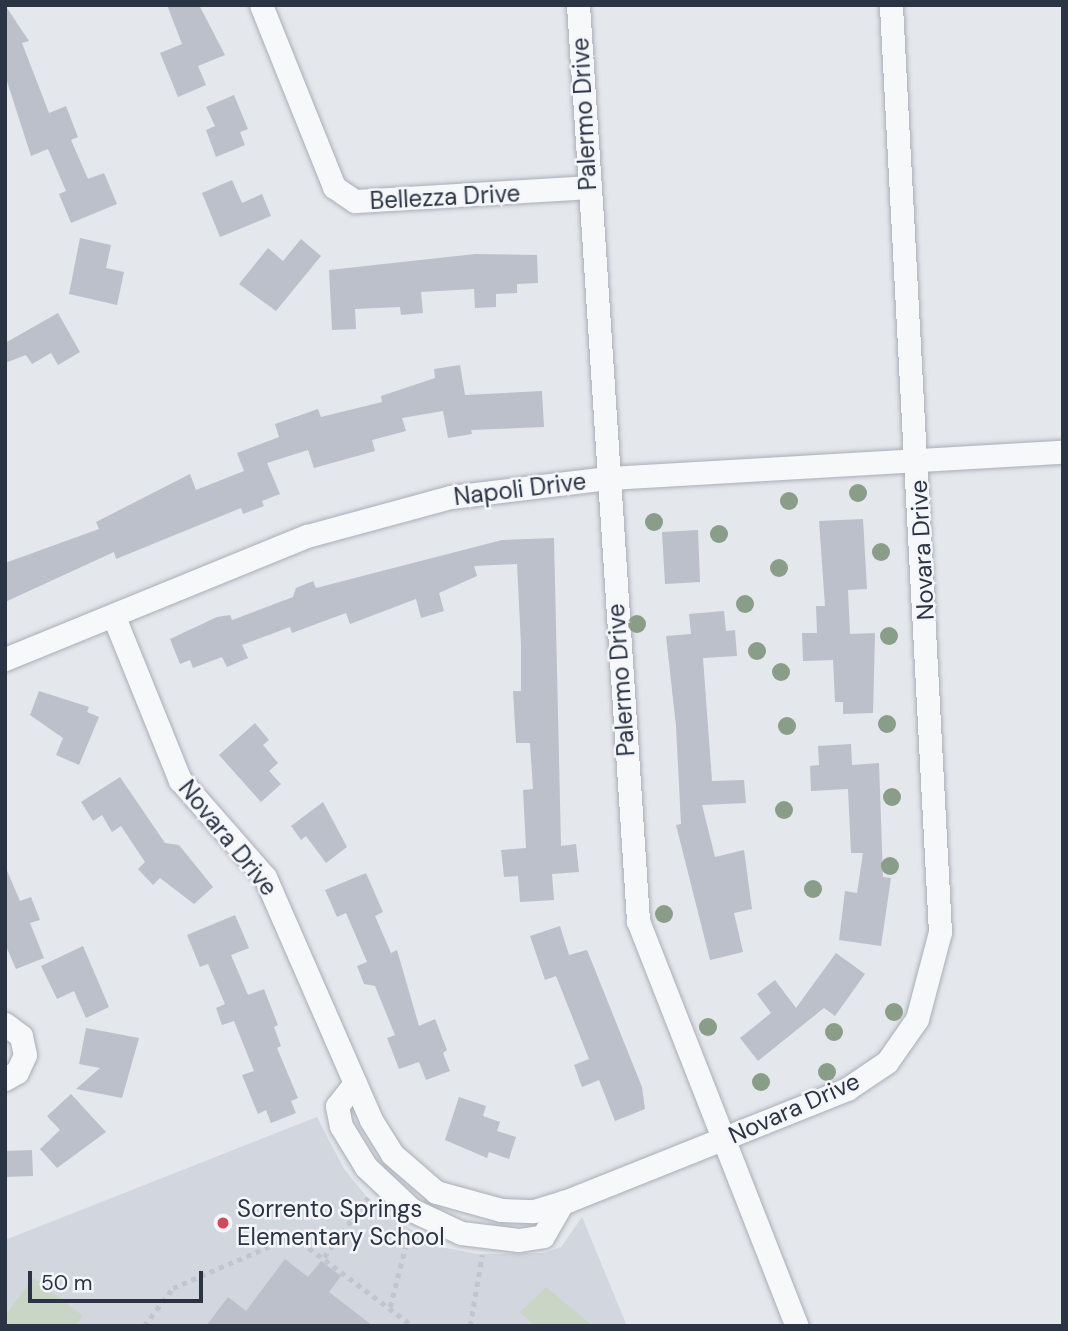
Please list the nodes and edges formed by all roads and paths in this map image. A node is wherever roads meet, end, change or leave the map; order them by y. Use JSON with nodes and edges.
{"nodes":[{"id":1,"x":261,"y":5,"type":"edge"},
{"id":2,"x":578,"y":5,"type":"edge"},
{"id":3,"x":891,"y":5,"type":"edge"},
{"id":4,"x":588,"y":187,"type":"junction"},
{"id":5,"x":1063,"y":452,"type":"edge"},
{"id":6,"x":916,"y":457,"type":"junction"},
{"id":7,"x":608,"y":478,"type":"junction"},
{"id":8,"x":114,"y":617,"type":"junction"},
{"id":9,"x":5,"y":659,"type":"edge"},
{"id":10,"x":5,"y":1024,"type":"edge"},
{"id":11,"x":5,"y":1079,"type":"edge"},
{"id":12,"x":355,"y":1083,"type":"junction"},
{"id":13,"x":721,"y":1141,"type":"junction"},
{"id":14,"x":371,"y":1194,"type":"dead end"},
{"id":15,"x":563,"y":1202,"type":"junction"},
{"id":16,"x":411,"y":1226,"type":"dead end"},
{"id":17,"x":483,"y":1251,"type":"dead end"},
{"id":18,"x":324,"y":1257,"type":"junction"},
{"id":19,"x":390,"y":1307,"type":"junction"},
{"id":20,"x":144,"y":1326,"type":"edge"},
{"id":21,"x":413,"y":1326,"type":"edge"},
{"id":22,"x":470,"y":1326,"type":"edge"},
{"id":23,"x":797,"y":1326,"type":"edge"}],
"edges":[{"from":1,"to":4,"type":"street","name":"Bellezza Drive"},
{"from":2,"to":4,"type":"street","name":"Palermo Drive"},
{"from":3,"to":6,"type":"street","name":"Novara Drive"},
{"from":4,"to":7,"type":"street","name":"Palermo Drive"},
{"from":5,"to":6,"type":"street","name":"Napoli Drive"},
{"from":6,"to":7,"type":"street","name":"Napoli Drive"},
{"from":6,"to":13,"type":"street","name":"Novara Drive"},
{"from":7,"to":8,"type":"street","name":"Napoli Drive"},
{"from":7,"to":13,"type":"street","name":"Palermo Drive"},
{"from":8,"to":9,"type":"street","name":"Napoli Drive"},
{"from":8,"to":12,"type":"street","name":"Novara Drive"},
{"from":10,"to":11,"type":"street"},
{"from":12,"to":15,"type":"street","name":"Novara Drive"},
{"from":12,"to":15,"type":"street"},
{"from":13,"to":15,"type":"street","name":"Novara Drive"},
{"from":13,"to":23,"type":"street","name":"Palermo Drive"},
{"from":14,"to":18,"type":"path"},
{"from":16,"to":19,"type":"path"},
{"from":17,"to":22,"type":"path"},
{"from":18,"to":19,"type":"path"},
{"from":18,"to":20,"type":"path"},
{"from":19,"to":21,"type":"path"}]}
